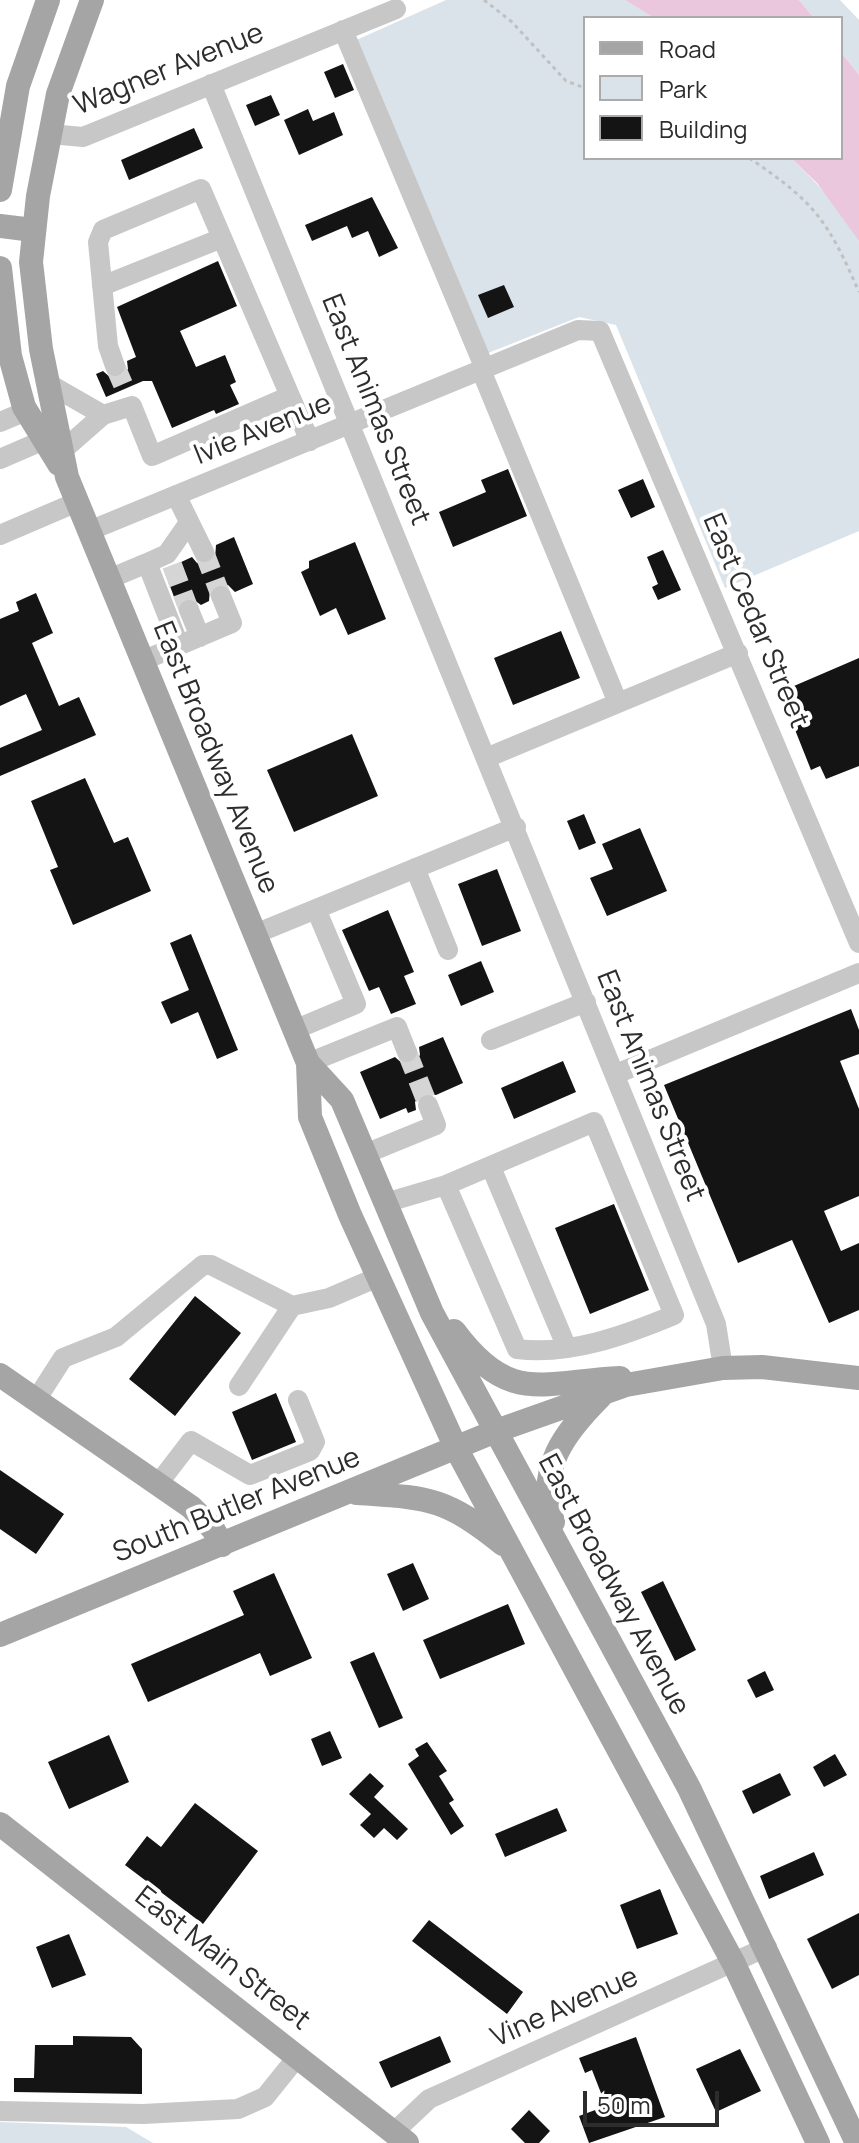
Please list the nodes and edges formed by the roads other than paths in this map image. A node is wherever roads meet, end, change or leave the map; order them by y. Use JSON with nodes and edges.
{"nodes":[{"id":1,"x":47,"y":0,"type":"edge"},
{"id":2,"x":92,"y":0,"type":"edge"},
{"id":3,"x":396,"y":9,"type":"dead end"},
{"id":4,"x":343,"y":30,"type":"junction"},
{"id":5,"x":211,"y":84,"type":"junction"},
{"id":6,"x":0,"y":92,"type":"edge"},
{"id":7,"x":50,"y":134,"type":"junction"},
{"id":8,"x":0,"y":190,"type":"edge"},
{"id":9,"x":0,"y":226,"type":"edge"},
{"id":10,"x":33,"y":230,"type":"junction"},
{"id":11,"x":222,"y":238,"type":"junction"},
{"id":12,"x":0,"y":268,"type":"edge"},
{"id":13,"x":102,"y":286,"type":"junction"},
{"id":14,"x":590,"y":328,"type":"joint"},
{"id":15,"x":115,"y":366,"type":"tunnel mouth"},
{"id":16,"x":483,"y":369,"type":"junction"},
{"id":17,"x":0,"y":372,"type":"edge"},
{"id":18,"x":49,"y":384,"type":"junction"},
{"id":19,"x":290,"y":396,"type":"junction"},
{"id":20,"x":25,"y":409,"type":"junction"},
{"id":21,"x":103,"y":415,"type":"junction"},
{"id":22,"x":0,"y":422,"type":"edge"},
{"id":23,"x":350,"y":425,"type":"junction"},
{"id":24,"x":310,"y":441,"type":"junction"},
{"id":25,"x":53,"y":445,"type":"junction"},
{"id":26,"x":0,"y":459,"type":"edge"},
{"id":27,"x":176,"y":495,"type":"junction"},
{"id":28,"x":77,"y":502,"type":"junction"},
{"id":29,"x":188,"y":524,"type":"junction"},
{"id":30,"x":89,"y":531,"type":"junction"},
{"id":31,"x":0,"y":535,"type":"edge"},
{"id":32,"x":204,"y":552,"type":"tunnel mouth"},
{"id":33,"x":147,"y":563,"type":"junction"},
{"id":34,"x":109,"y":579,"type":"junction"},
{"id":35,"x":221,"y":596,"type":"tunnel mouth"},
{"id":36,"x":189,"y":610,"type":"tunnel mouth"},
{"id":37,"x":200,"y":637,"type":"junction"},
{"id":38,"x":179,"y":645,"type":"junction"},
{"id":39,"x":738,"y":653,"type":"junction"},
{"id":40,"x":142,"y":661,"type":"junction"},
{"id":41,"x":618,"y":703,"type":"junction"},
{"id":42,"x":486,"y":758,"type":"junction"},
{"id":43,"x":516,"y":827,"type":"junction"},
{"id":44,"x":415,"y":868,"type":"junction"},
{"id":45,"x":316,"y":909,"type":"junction"},
{"id":46,"x":255,"y":934,"type":"junction"},
{"id":47,"x":859,"y":943,"type":"edge"},
{"id":48,"x":448,"y":950,"type":"dead end"},
{"id":49,"x":859,"y":973,"type":"edge"},
{"id":50,"x":586,"y":1002,"type":"junction"},
{"id":51,"x":294,"y":1030,"type":"junction"},
{"id":52,"x":491,"y":1040,"type":"dead end"},
{"id":53,"x":407,"y":1052,"type":"tunnel mouth"},
{"id":54,"x":308,"y":1063,"type":"junction"},
{"id":55,"x":616,"y":1074,"type":"junction"},
{"id":56,"x":428,"y":1105,"type":"tunnel mouth"},
{"id":57,"x":365,"y":1154,"type":"junction"},
{"id":58,"x":491,"y":1167,"type":"junction"},
{"id":59,"x":446,"y":1185,"type":"junction"},
{"id":60,"x":385,"y":1203,"type":"junction"},
{"id":61,"x":378,"y":1277,"type":"junction"},
{"id":62,"x":418,"y":1284,"type":"junction"},
{"id":63,"x":292,"y":1306,"type":"junction"},
{"id":64,"x":567,"y":1348,"type":"junction"},
{"id":65,"x":723,"y":1368,"type":"junction"},
{"id":66,"x":0,"y":1375,"type":"edge"},
{"id":67,"x":666,"y":1375,"type":"junction"},
{"id":68,"x":859,"y":1378,"type":"edge"},
{"id":69,"x":239,"y":1386,"type":"dead end"},
{"id":70,"x":604,"y":1393,"type":"junction"},
{"id":71,"x":36,"y":1400,"type":"junction"},
{"id":72,"x":298,"y":1400,"type":"dead end"},
{"id":73,"x":496,"y":1431,"type":"junction"},
{"id":74,"x":456,"y":1448,"type":"junction"},
{"id":75,"x":158,"y":1484,"type":"junction"},
{"id":76,"x":351,"y":1493,"type":"junction"},
{"id":77,"x":222,"y":1545,"type":"junction"},
{"id":78,"x":511,"y":1550,"type":"junction"},
{"id":79,"x":566,"y":1558,"type":"junction"},
{"id":80,"x":0,"y":1635,"type":"edge"},
{"id":81,"x":0,"y":1824,"type":"edge"},
{"id":82,"x":767,"y":1947,"type":"junction"},
{"id":83,"x":734,"y":1964,"type":"junction"},
{"id":84,"x":298,"y":2056,"type":"junction"},
{"id":85,"x":0,"y":2111,"type":"edge"},
{"id":86,"x":400,"y":2138,"type":"edge"},
{"id":87,"x":818,"y":2143,"type":"edge"},
{"id":88,"x":857,"y":2143,"type":"edge"}],
"edges":[{"from":1,"to":6,"type":"main road"},
{"from":1,"to":8,"type":"main road"},
{"from":2,"to":7,"type":"main road","name":"East Broadway Avenue"},
{"from":3,"to":4,"type":"street","name":"Wagner Avenue"},
{"from":4,"to":5,"type":"street","name":"Wagner Avenue"},
{"from":4,"to":16,"type":"street"},
{"from":5,"to":7,"type":"street","name":"Wagner Avenue"},
{"from":5,"to":23,"type":"street","name":"East Animas Street"},
{"from":7,"to":10,"type":"main road","name":"East Broadway Avenue"},
{"from":9,"to":10,"type":"main road"},
{"from":10,"to":18,"type":"main road","name":"East Broadway Avenue"},
{"from":11,"to":13,"type":"street"},
{"from":11,"to":13,"type":"street"},
{"from":11,"to":19,"type":"street"},
{"from":12,"to":20,"type":"main road","name":"East Broadway Avenue"},
{"from":13,"to":15,"type":"street"},
{"from":14,"to":16,"type":"street","name":"Ivie Avenue"},
{"from":14,"to":39,"type":"street","name":"East Cedar Street"},
{"from":16,"to":23,"type":"street","name":"Ivie Avenue"},
{"from":16,"to":41,"type":"street"},
{"from":17,"to":20,"type":"main road"},
{"from":18,"to":21,"type":"street"},
{"from":18,"to":25,"type":"main road","name":"East Broadway Avenue"},
{"from":19,"to":21,"type":"street"},
{"from":19,"to":24,"type":"street"},
{"from":20,"to":22,"type":"street"},
{"from":20,"to":25,"type":"main road","name":"East Broadway Avenue"},
{"from":21,"to":25,"type":"street"},
{"from":23,"to":24,"type":"street","name":"Ivie Avenue"},
{"from":23,"to":42,"type":"street","name":"East Animas Street"},
{"from":24,"to":27,"type":"street","name":"Ivie Avenue"},
{"from":25,"to":26,"type":"street"},
{"from":25,"to":28,"type":"main road","name":"East Broadway Avenue"},
{"from":27,"to":29,"type":"street"},
{"from":27,"to":30,"type":"street","name":"Ivie Avenue"},
{"from":28,"to":30,"type":"main road","name":"East Broadway Avenue"},
{"from":28,"to":31,"type":"street"},
{"from":29,"to":32,"type":"street"},
{"from":29,"to":33,"type":"street"},
{"from":30,"to":34,"type":"main road","name":"East Broadway Avenue"},
{"from":33,"to":34,"type":"street"},
{"from":33,"to":38,"type":"street"},
{"from":34,"to":40,"type":"main road","name":"East Broadway Avenue"},
{"from":35,"to":37,"type":"street"},
{"from":36,"to":37,"type":"street"},
{"from":37,"to":38,"type":"street"},
{"from":38,"to":40,"type":"street"},
{"from":39,"to":41,"type":"street"},
{"from":39,"to":47,"type":"street","name":"East Cedar Street"},
{"from":40,"to":46,"type":"main road","name":"East Broadway Avenue"},
{"from":41,"to":42,"type":"street"},
{"from":42,"to":43,"type":"street","name":"East Animas Street"},
{"from":43,"to":44,"type":"street"},
{"from":43,"to":50,"type":"street","name":"East Animas Street"},
{"from":44,"to":45,"type":"street"},
{"from":44,"to":48,"type":"street"},
{"from":45,"to":46,"type":"street"},
{"from":45,"to":51,"type":"street"},
{"from":46,"to":51,"type":"main road","name":"East Broadway Avenue"},
{"from":49,"to":55,"type":"street"},
{"from":50,"to":52,"type":"street"},
{"from":50,"to":55,"type":"street","name":"East Animas Street"},
{"from":51,"to":54,"type":"main road","name":"East Broadway Avenue"},
{"from":53,"to":54,"type":"street"},
{"from":54,"to":57,"type":"main road","name":"East Broadway Avenue"},
{"from":54,"to":61,"type":"main road","name":"East Broadway Avenue"},
{"from":55,"to":65,"type":"street","name":"East Animas Street"},
{"from":56,"to":57,"type":"street"},
{"from":57,"to":60,"type":"main road","name":"East Broadway Avenue"},
{"from":58,"to":59,"type":"street"},
{"from":58,"to":64,"type":"street"},
{"from":58,"to":64,"type":"street"},
{"from":59,"to":60,"type":"street"},
{"from":59,"to":64,"type":"street"},
{"from":60,"to":62,"type":"main road","name":"East Broadway Avenue"},
{"from":61,"to":63,"type":"street"},
{"from":61,"to":74,"type":"main road","name":"East Broadway Avenue"},
{"from":62,"to":67,"type":"main road"},
{"from":62,"to":73,"type":"main road","name":"East Broadway Avenue"},
{"from":63,"to":69,"type":"street"},
{"from":63,"to":71,"type":"street"},
{"from":65,"to":67,"type":"main road"},
{"from":65,"to":68,"type":"main road"},
{"from":66,"to":71,"type":"main road"},
{"from":67,"to":70,"type":"main road","name":"South Butler Avenue"},
{"from":70,"to":73,"type":"main road","name":"South Butler Avenue"},
{"from":70,"to":79,"type":"main road"},
{"from":71,"to":75,"type":"main road"},
{"from":72,"to":75,"type":"street"},
{"from":73,"to":74,"type":"main road","name":"South Butler Avenue"},
{"from":73,"to":79,"type":"main road","name":"East Broadway Avenue"},
{"from":74,"to":76,"type":"main road","name":"South Butler Avenue"},
{"from":74,"to":78,"type":"main road","name":"East Broadway Avenue"},
{"from":75,"to":77,"type":"main road"},
{"from":76,"to":77,"type":"main road","name":"South Butler Avenue"},
{"from":76,"to":78,"type":"main road"},
{"from":77,"to":80,"type":"main road","name":"South Butler Avenue"},
{"from":78,"to":83,"type":"main road","name":"East Broadway Avenue"},
{"from":79,"to":82,"type":"main road","name":"East Broadway Avenue"},
{"from":81,"to":84,"type":"main road","name":"East Main Street"},
{"from":82,"to":83,"type":"street","name":"Vine Avenue"},
{"from":82,"to":88,"type":"main road","name":"East Broadway Avenue"},
{"from":83,"to":86,"type":"street","name":"Vine Avenue"},
{"from":83,"to":87,"type":"main road","name":"East Broadway Avenue"},
{"from":84,"to":85,"type":"street"},
{"from":84,"to":86,"type":"main road","name":"East Main Street"}]}
